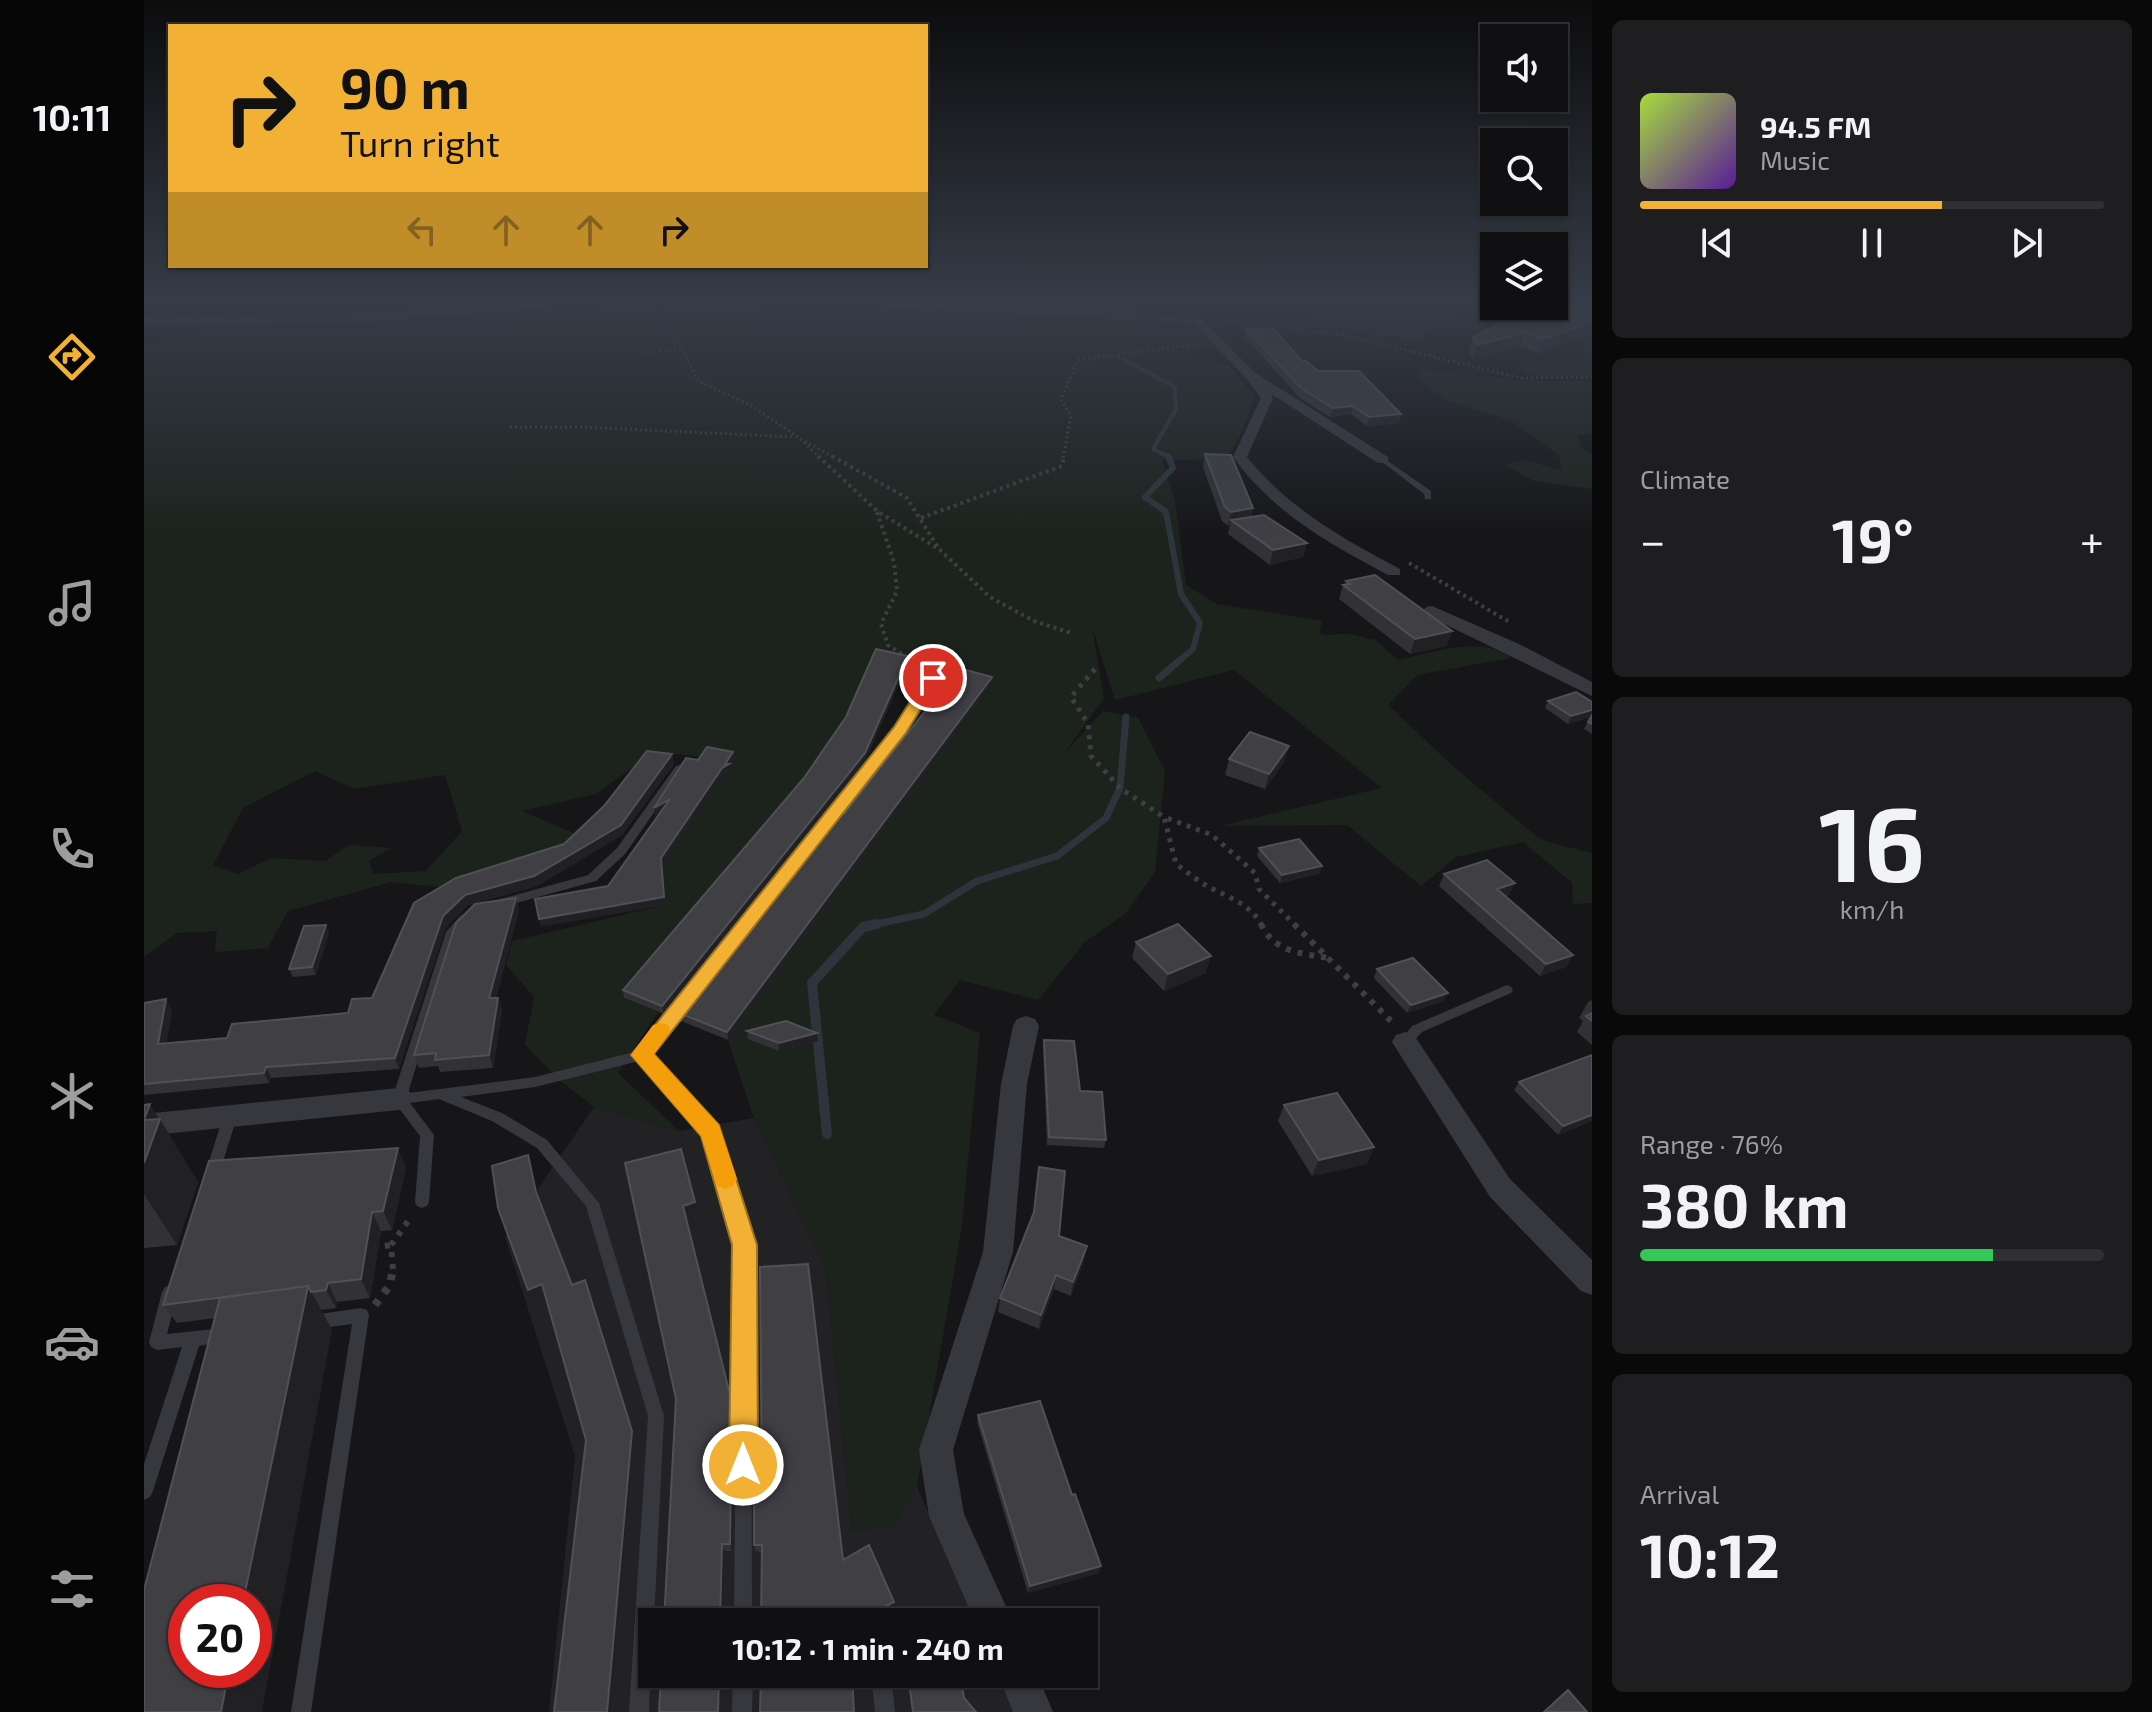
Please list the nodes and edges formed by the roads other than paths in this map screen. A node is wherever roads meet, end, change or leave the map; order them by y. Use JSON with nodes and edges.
{"nodes":[{"id":1,"x":1254,"y":380,"type":"edge"},
{"id":2,"x":1258,"y":380,"type":"edge"},
{"id":3,"x":1383,"y":460,"type":"joint"},
{"id":4,"x":1428,"y":497,"type":"dead end"},
{"id":5,"x":1394,"y":572,"type":"dead end"},
{"id":6,"x":1432,"y":611,"type":"dead end"},
{"id":7,"x":933,"y":678,"type":"road end"},
{"id":8,"x":1592,"y":690,"type":"edge"},
{"id":9,"x":680,"y":768,"type":"edge"},
{"id":10,"x":488,"y":907,"type":"edge"},
{"id":11,"x":473,"y":911,"type":"edge"},
{"id":12,"x":1507,"y":990,"type":"dead end"},
{"id":13,"x":1026,"y":1026,"type":"dead end"},
{"id":14,"x":1405,"y":1042,"type":"joint"},
{"id":15,"x":642,"y":1055,"type":"junction"},
{"id":16,"x":440,"y":1094,"type":"junction"},
{"id":17,"x":399,"y":1099,"type":"junction"},
{"id":18,"x":230,"y":1117,"type":"junction"},
{"id":19,"x":144,"y":1125,"type":"edge"},
{"id":20,"x":207,"y":1189,"type":"edge"},
{"id":21,"x":422,"y":1202,"type":"road end"},
{"id":22,"x":179,"y":1273,"type":"edge"},
{"id":23,"x":1592,"y":1281,"type":"edge"},
{"id":24,"x":300,"y":1324,"type":"edge"},
{"id":25,"x":239,"y":1333,"type":"edge"},
{"id":26,"x":193,"y":1339,"type":"junction"},
{"id":27,"x":144,"y":1491,"type":"edge"},
{"id":28,"x":743,"y":1608,"type":"edge"},
{"id":29,"x":988,"y":1608,"type":"edge"},
{"id":30,"x":743,"y":1688,"type":"edge"},
{"id":31,"x":882,"y":1688,"type":"edge"},
{"id":32,"x":1023,"y":1688,"type":"edge"},
{"id":33,"x":301,"y":1712,"type":"edge"},
{"id":34,"x":639,"y":1712,"type":"edge"},
{"id":35,"x":742,"y":1712,"type":"edge"},
{"id":36,"x":885,"y":1712,"type":"edge"},
{"id":37,"x":1033,"y":1712,"type":"edge"}],
"edges":[{"from":1,"to":5,"type":"street"},
{"from":2,"to":3,"type":"street"},
{"from":3,"to":4,"type":"lane"},
{"from":6,"to":8,"type":"street"},
{"from":7,"to":15,"type":"lane"},
{"from":9,"to":10,"type":"lane"},
{"from":11,"to":17,"type":"lane"},
{"from":12,"to":14,"type":"lane"},
{"from":13,"to":29,"type":"street"},
{"from":14,"to":23,"type":"street"},
{"from":15,"to":16,"type":"lane"},
{"from":15,"to":28,"type":"lane"},
{"from":16,"to":17,"type":"lane"},
{"from":16,"to":34,"type":"lane"},
{"from":17,"to":18,"type":"street"},
{"from":17,"to":21,"type":"lane"},
{"from":18,"to":19,"type":"street"},
{"from":18,"to":20,"type":"lane"},
{"from":22,"to":26,"type":"lane"},
{"from":24,"to":33,"type":"lane"},
{"from":25,"to":26,"type":"lane"},
{"from":26,"to":27,"type":"lane"},
{"from":30,"to":35,"type":"lane"},
{"from":31,"to":36,"type":"lane"},
{"from":32,"to":37,"type":"street"}]}
